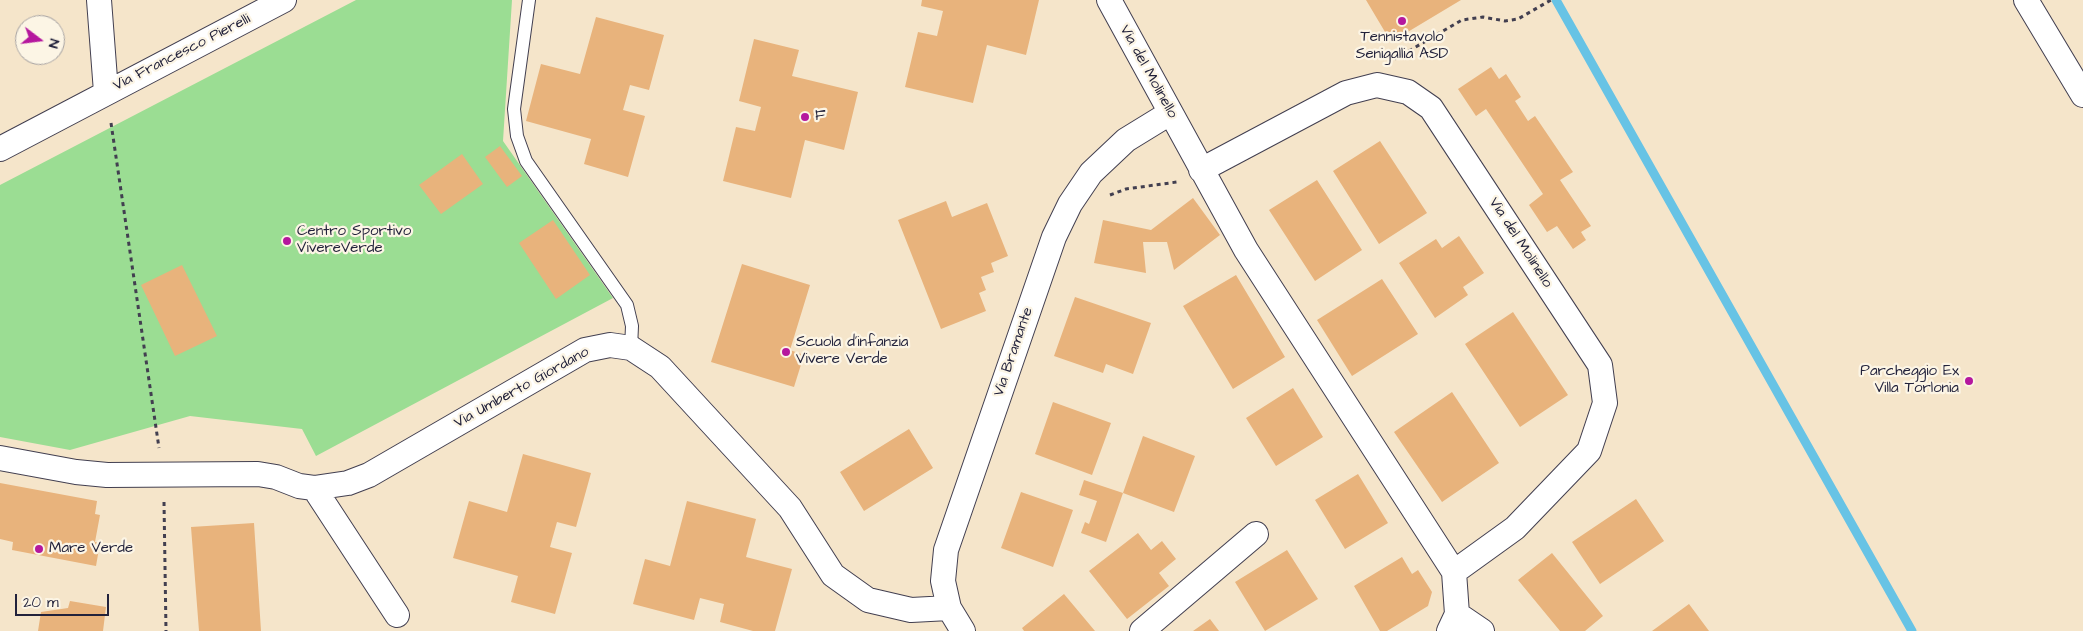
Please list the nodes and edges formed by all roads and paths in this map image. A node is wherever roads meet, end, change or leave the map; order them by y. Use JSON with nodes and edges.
{"nodes":[{"id":1,"x":99,"y":0,"type":"edge"},
{"id":2,"x":284,"y":0,"type":"edge"},
{"id":3,"x":529,"y":0,"type":"edge"},
{"id":4,"x":1109,"y":0,"type":"edge"},
{"id":5,"x":1551,"y":0,"type":"edge"},
{"id":6,"x":2026,"y":0,"type":"edge"},
{"id":7,"x":1378,"y":85,"type":"junction"},
{"id":8,"x":106,"y":92,"type":"junction"},
{"id":9,"x":2083,"y":95,"type":"edge"},
{"id":10,"x":1170,"y":113,"type":"junction"},
{"id":11,"x":0,"y":148,"type":"edge"},
{"id":12,"x":1201,"y":170,"type":"junction"},
{"id":13,"x":1103,"y":199,"type":"dead end"},
{"id":14,"x":631,"y":348,"type":"junction"},
{"id":15,"x":0,"y":458,"type":"edge"},
{"id":16,"x":163,"y":474,"type":"junction"},
{"id":17,"x":314,"y":488,"type":"junction"},
{"id":18,"x":1256,"y":534,"type":"dead end"},
{"id":19,"x":1454,"y":572,"type":"junction"},
{"id":20,"x":949,"y":608,"type":"junction"},
{"id":21,"x":398,"y":615,"type":"dead end"},
{"id":22,"x":1453,"y":622,"type":"edge"},
{"id":23,"x":166,"y":631,"type":"edge"},
{"id":24,"x":963,"y":631,"type":"edge"},
{"id":25,"x":1142,"y":631,"type":"edge"},
{"id":26,"x":1482,"y":631,"type":"edge"}],
"edges":[{"from":1,"to":8,"type":"street","name":"Via Francesco Pierelli"},
{"from":2,"to":8,"type":"street","name":"Via Francesco Pierelli"},
{"from":3,"to":14,"type":"lane"},
{"from":4,"to":10,"type":"street","name":"Via del Molinello"},
{"from":5,"to":7,"type":"path"},
{"from":6,"to":9,"type":"street"},
{"from":7,"to":12,"type":"street","name":"Via del Molinello"},
{"from":7,"to":19,"type":"street","name":"Via del Molinello"},
{"from":8,"to":11,"type":"street","name":"Via Francesco Pierelli"},
{"from":8,"to":16,"type":"path"},
{"from":10,"to":12,"type":"street","name":"Via del Molinello"},
{"from":10,"to":20,"type":"street","name":"Via Bramante"},
{"from":12,"to":13,"type":"path"},
{"from":12,"to":19,"type":"street","name":"Via del Molinello"},
{"from":14,"to":17,"type":"street","name":"Via Umberto Giordano"},
{"from":14,"to":20,"type":"street","name":"Via Umberto Giordano"},
{"from":15,"to":16,"type":"street","name":"Via Umberto Giordano"},
{"from":16,"to":17,"type":"street","name":"Via Umberto Giordano"},
{"from":16,"to":23,"type":"path"},
{"from":17,"to":21,"type":"street"},
{"from":18,"to":25,"type":"street"},
{"from":19,"to":22,"type":"street","name":"Via del Molinello"},
{"from":20,"to":24,"type":"street","name":"Via Bramante"},
{"from":22,"to":26,"type":"street"}]}
